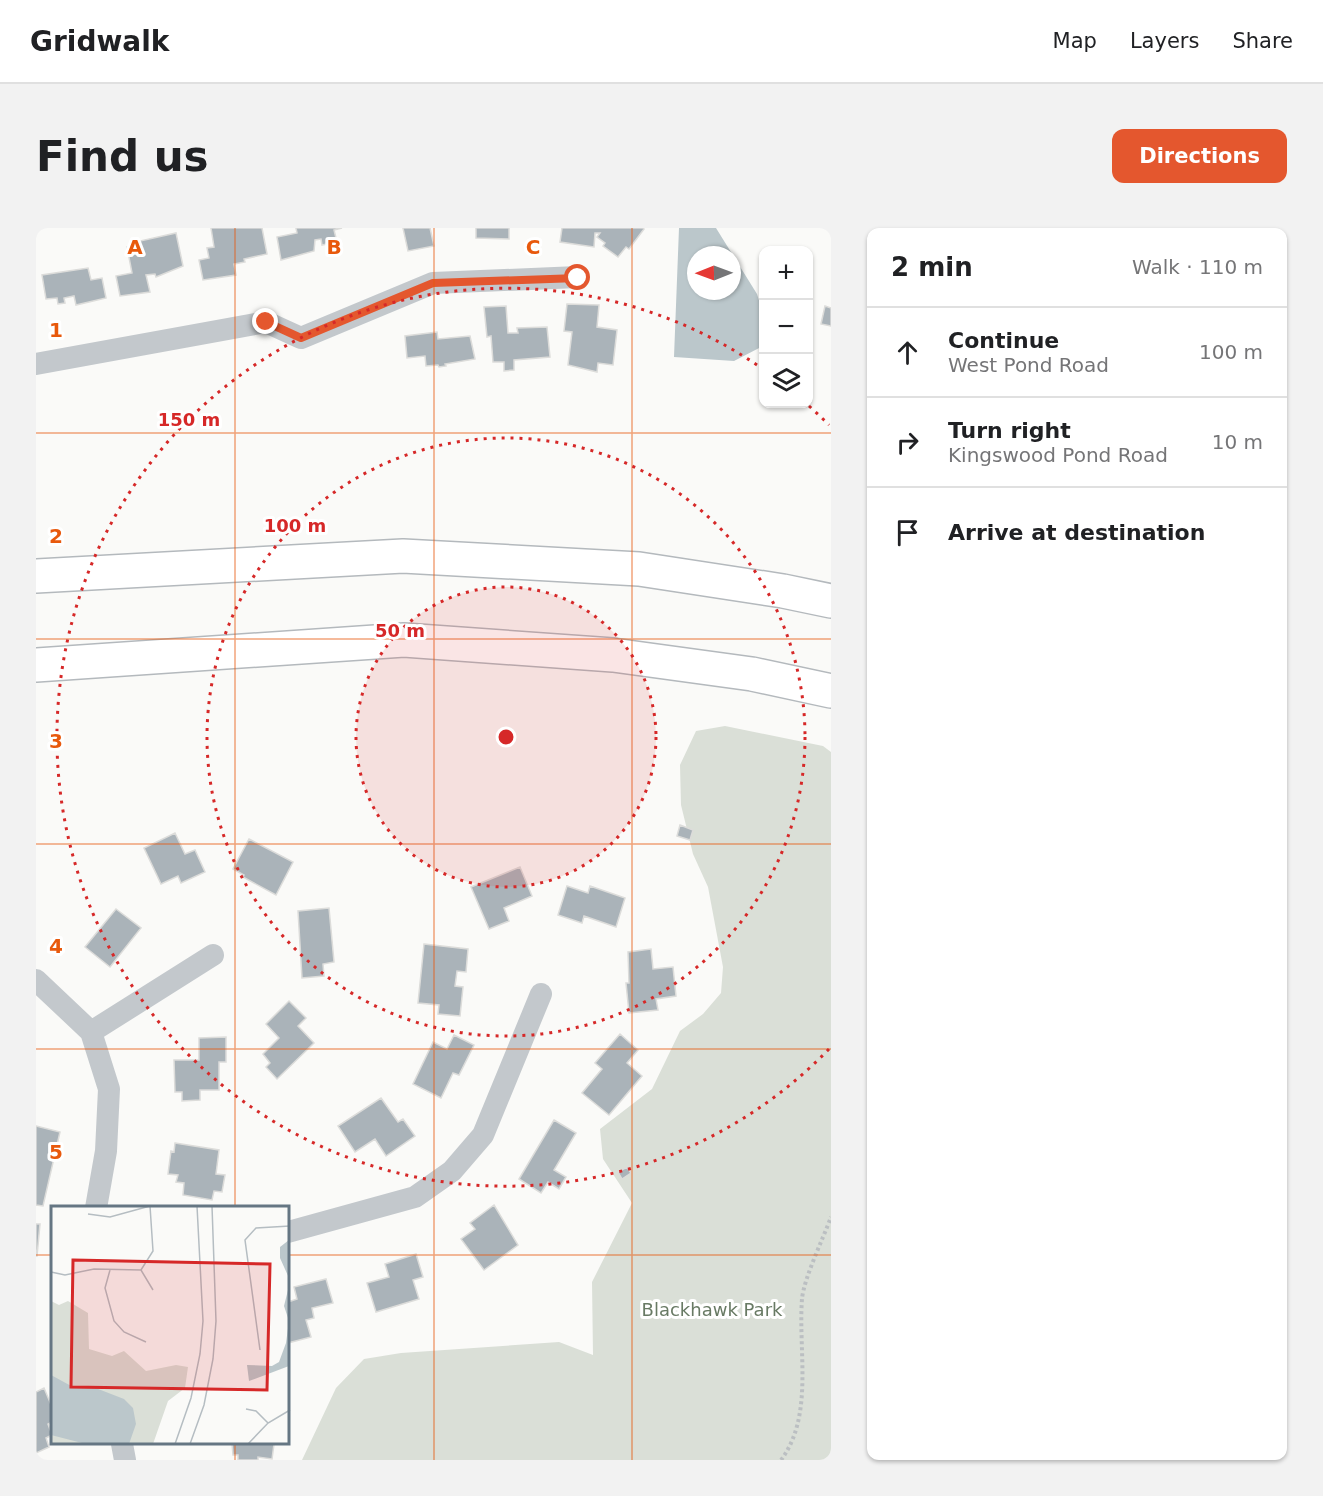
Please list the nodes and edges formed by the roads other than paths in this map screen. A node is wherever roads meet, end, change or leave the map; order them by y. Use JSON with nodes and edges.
{"nodes":[{"id":1,"x":578,"y":278,"type":"dead end"},
{"id":2,"x":36,"y":364,"type":"edge"},
{"id":3,"x":36,"y":576,"type":"edge"},
{"id":4,"x":831,"y":601,"type":"edge"},
{"id":5,"x":36,"y":665,"type":"edge"},
{"id":6,"x":831,"y":691,"type":"edge"},
{"id":7,"x":213,"y":955,"type":"dead end"},
{"id":8,"x":36,"y":980,"type":"edge"},
{"id":9,"x":541,"y":994,"type":"dead end"},
{"id":10,"x":91,"y":1032,"type":"junction"},
{"id":11,"x":96,"y":1206,"type":"edge"},
{"id":12,"x":290,"y":1231,"type":"edge"},
{"id":13,"x":122,"y":1445,"type":"edge"},
{"id":14,"x":125,"y":1460,"type":"edge"}],
"edges":[{"from":1,"to":2,"type":"street"},
{"from":3,"to":4,"type":"highway"},
{"from":5,"to":6,"type":"highway"},
{"from":7,"to":10,"type":"street"},
{"from":8,"to":10,"type":"street"},
{"from":9,"to":12,"type":"street"},
{"from":10,"to":11,"type":"street"},
{"from":13,"to":14,"type":"street"}]}
